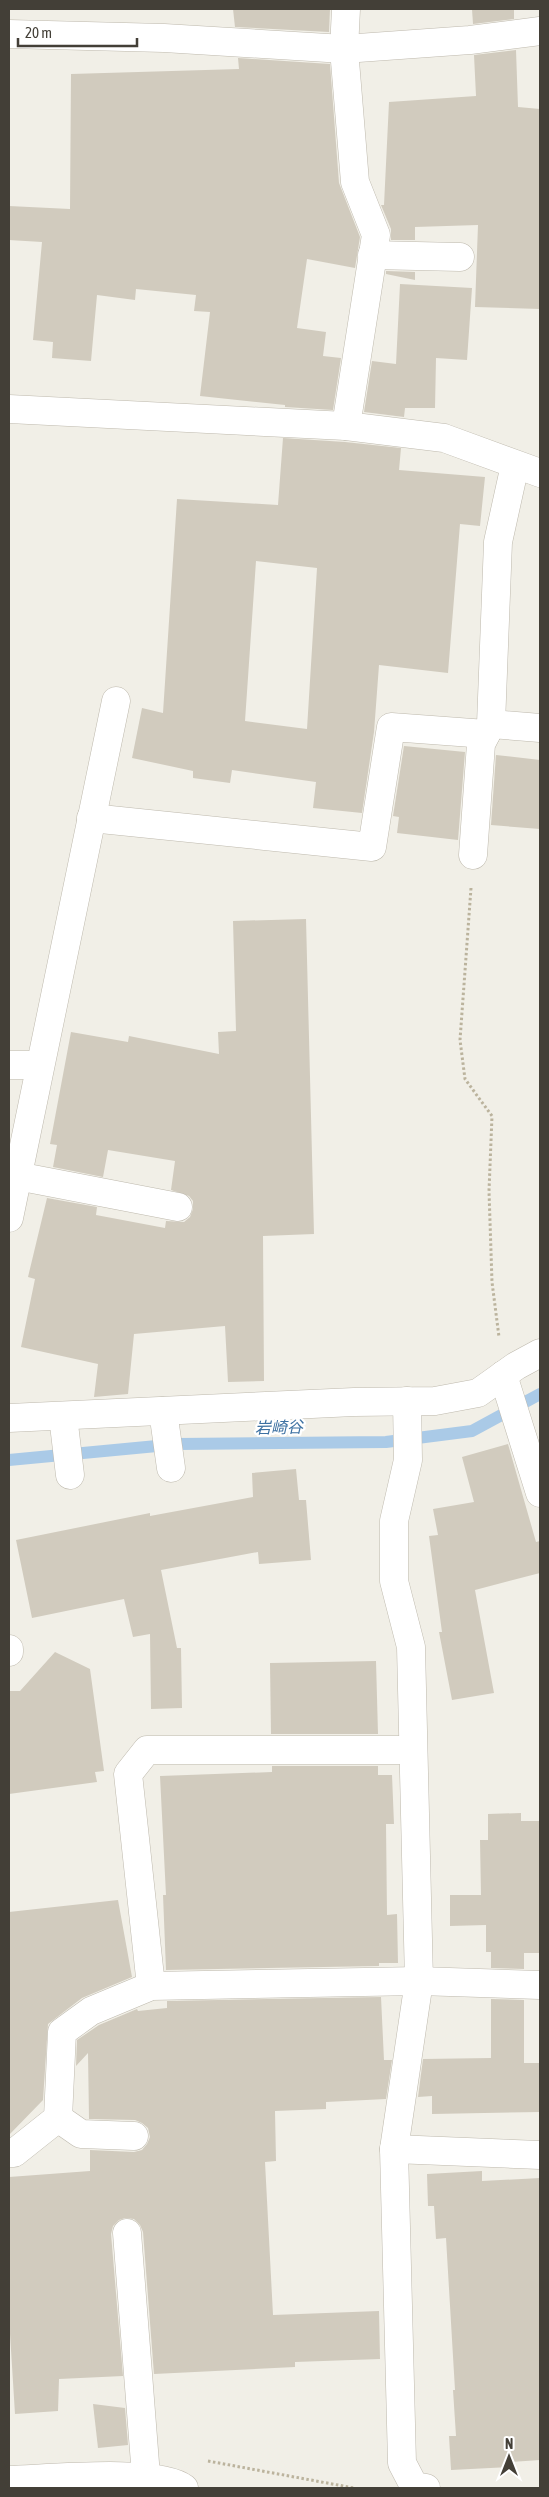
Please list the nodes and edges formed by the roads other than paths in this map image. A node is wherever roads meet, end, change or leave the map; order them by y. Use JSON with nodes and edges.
{"nodes":[{"id":1,"x":346,"y":9,"type":"edge"},
{"id":2,"x":540,"y":31,"type":"edge"},
{"id":3,"x":9,"y":34,"type":"edge"},
{"id":4,"x":344,"y":49,"type":"junction"},
{"id":5,"x":372,"y":255,"type":"junction"},
{"id":6,"x":460,"y":257,"type":"dead end"},
{"id":7,"x":9,"y":410,"type":"edge"},
{"id":8,"x":346,"y":426,"type":"junction"},
{"id":9,"x":515,"y":465,"type":"junction"},
{"id":10,"x":540,"y":473,"type":"edge"},
{"id":11,"x":116,"y":701,"type":"dead end"},
{"id":12,"x":540,"y":728,"type":"edge"},
{"id":13,"x":489,"y":729,"type":"junction"},
{"id":14,"x":91,"y":818,"type":"junction"},
{"id":15,"x":473,"y":855,"type":"road end"},
{"id":16,"x":9,"y":1065,"type":"edge"},
{"id":17,"x":40,"y":1065,"type":"junction"},
{"id":18,"x":17,"y":1176,"type":"junction"},
{"id":19,"x":178,"y":1207,"type":"dead end"},
{"id":20,"x":9,"y":1218,"type":"edge"},
{"id":21,"x":540,"y":1353,"type":"edge"},
{"id":22,"x":503,"y":1375,"type":"junction"},
{"id":23,"x":407,"y":1410,"type":"junction"},
{"id":24,"x":163,"y":1411,"type":"junction"},
{"id":25,"x":63,"y":1416,"type":"junction"},
{"id":26,"x":9,"y":1418,"type":"edge"},
{"id":27,"x":171,"y":1468,"type":"dead end"},
{"id":28,"x":70,"y":1475,"type":"dead end"},
{"id":29,"x":540,"y":1493,"type":"edge"},
{"id":30,"x":413,"y":1750,"type":"junction"},
{"id":31,"x":419,"y":1981,"type":"junction"},
{"id":32,"x":540,"y":1985,"type":"edge"},
{"id":33,"x":151,"y":1986,"type":"junction"},
{"id":34,"x":58,"y":2118,"type":"junction"},
{"id":35,"x":134,"y":2136,"type":"dead end"},
{"id":36,"x":394,"y":2149,"type":"junction"},
{"id":37,"x":9,"y":2153,"type":"edge"},
{"id":38,"x":540,"y":2155,"type":"edge"},
{"id":39,"x":127,"y":2233,"type":"dead end"},
{"id":40,"x":146,"y":2476,"type":"junction"},
{"id":41,"x":9,"y":2480,"type":"edge"},
{"id":42,"x":180,"y":2486,"type":"edge"},
{"id":43,"x":426,"y":2488,"type":"edge"}],
"edges":[{"from":1,"to":4,"type":"street"},
{"from":2,"to":4,"type":"street"},
{"from":3,"to":4,"type":"street"},
{"from":4,"to":5,"type":"street"},
{"from":5,"to":6,"type":"street"},
{"from":5,"to":8,"type":"street"},
{"from":7,"to":8,"type":"street"},
{"from":8,"to":9,"type":"street"},
{"from":9,"to":10,"type":"street"},
{"from":9,"to":13,"type":"street"},
{"from":11,"to":14,"type":"street"},
{"from":12,"to":13,"type":"street"},
{"from":13,"to":14,"type":"street"},
{"from":13,"to":15,"type":"street"},
{"from":14,"to":17,"type":"street"},
{"from":16,"to":17,"type":"street"},
{"from":17,"to":18,"type":"street"},
{"from":18,"to":19,"type":"street"},
{"from":18,"to":20,"type":"street"},
{"from":21,"to":22,"type":"street"},
{"from":22,"to":23,"type":"street"},
{"from":22,"to":29,"type":"street"},
{"from":23,"to":24,"type":"street"},
{"from":23,"to":30,"type":"street"},
{"from":24,"to":25,"type":"street"},
{"from":24,"to":27,"type":"street"},
{"from":25,"to":26,"type":"street"},
{"from":25,"to":28,"type":"street"},
{"from":30,"to":31,"type":"street"},
{"from":30,"to":33,"type":"street"},
{"from":31,"to":32,"type":"street"},
{"from":31,"to":33,"type":"street"},
{"from":31,"to":36,"type":"street"},
{"from":33,"to":34,"type":"street"},
{"from":34,"to":35,"type":"street"},
{"from":34,"to":37,"type":"street"},
{"from":36,"to":38,"type":"street"},
{"from":36,"to":43,"type":"street"},
{"from":39,"to":40,"type":"street"},
{"from":40,"to":41,"type":"street"},
{"from":40,"to":42,"type":"street"}]}
